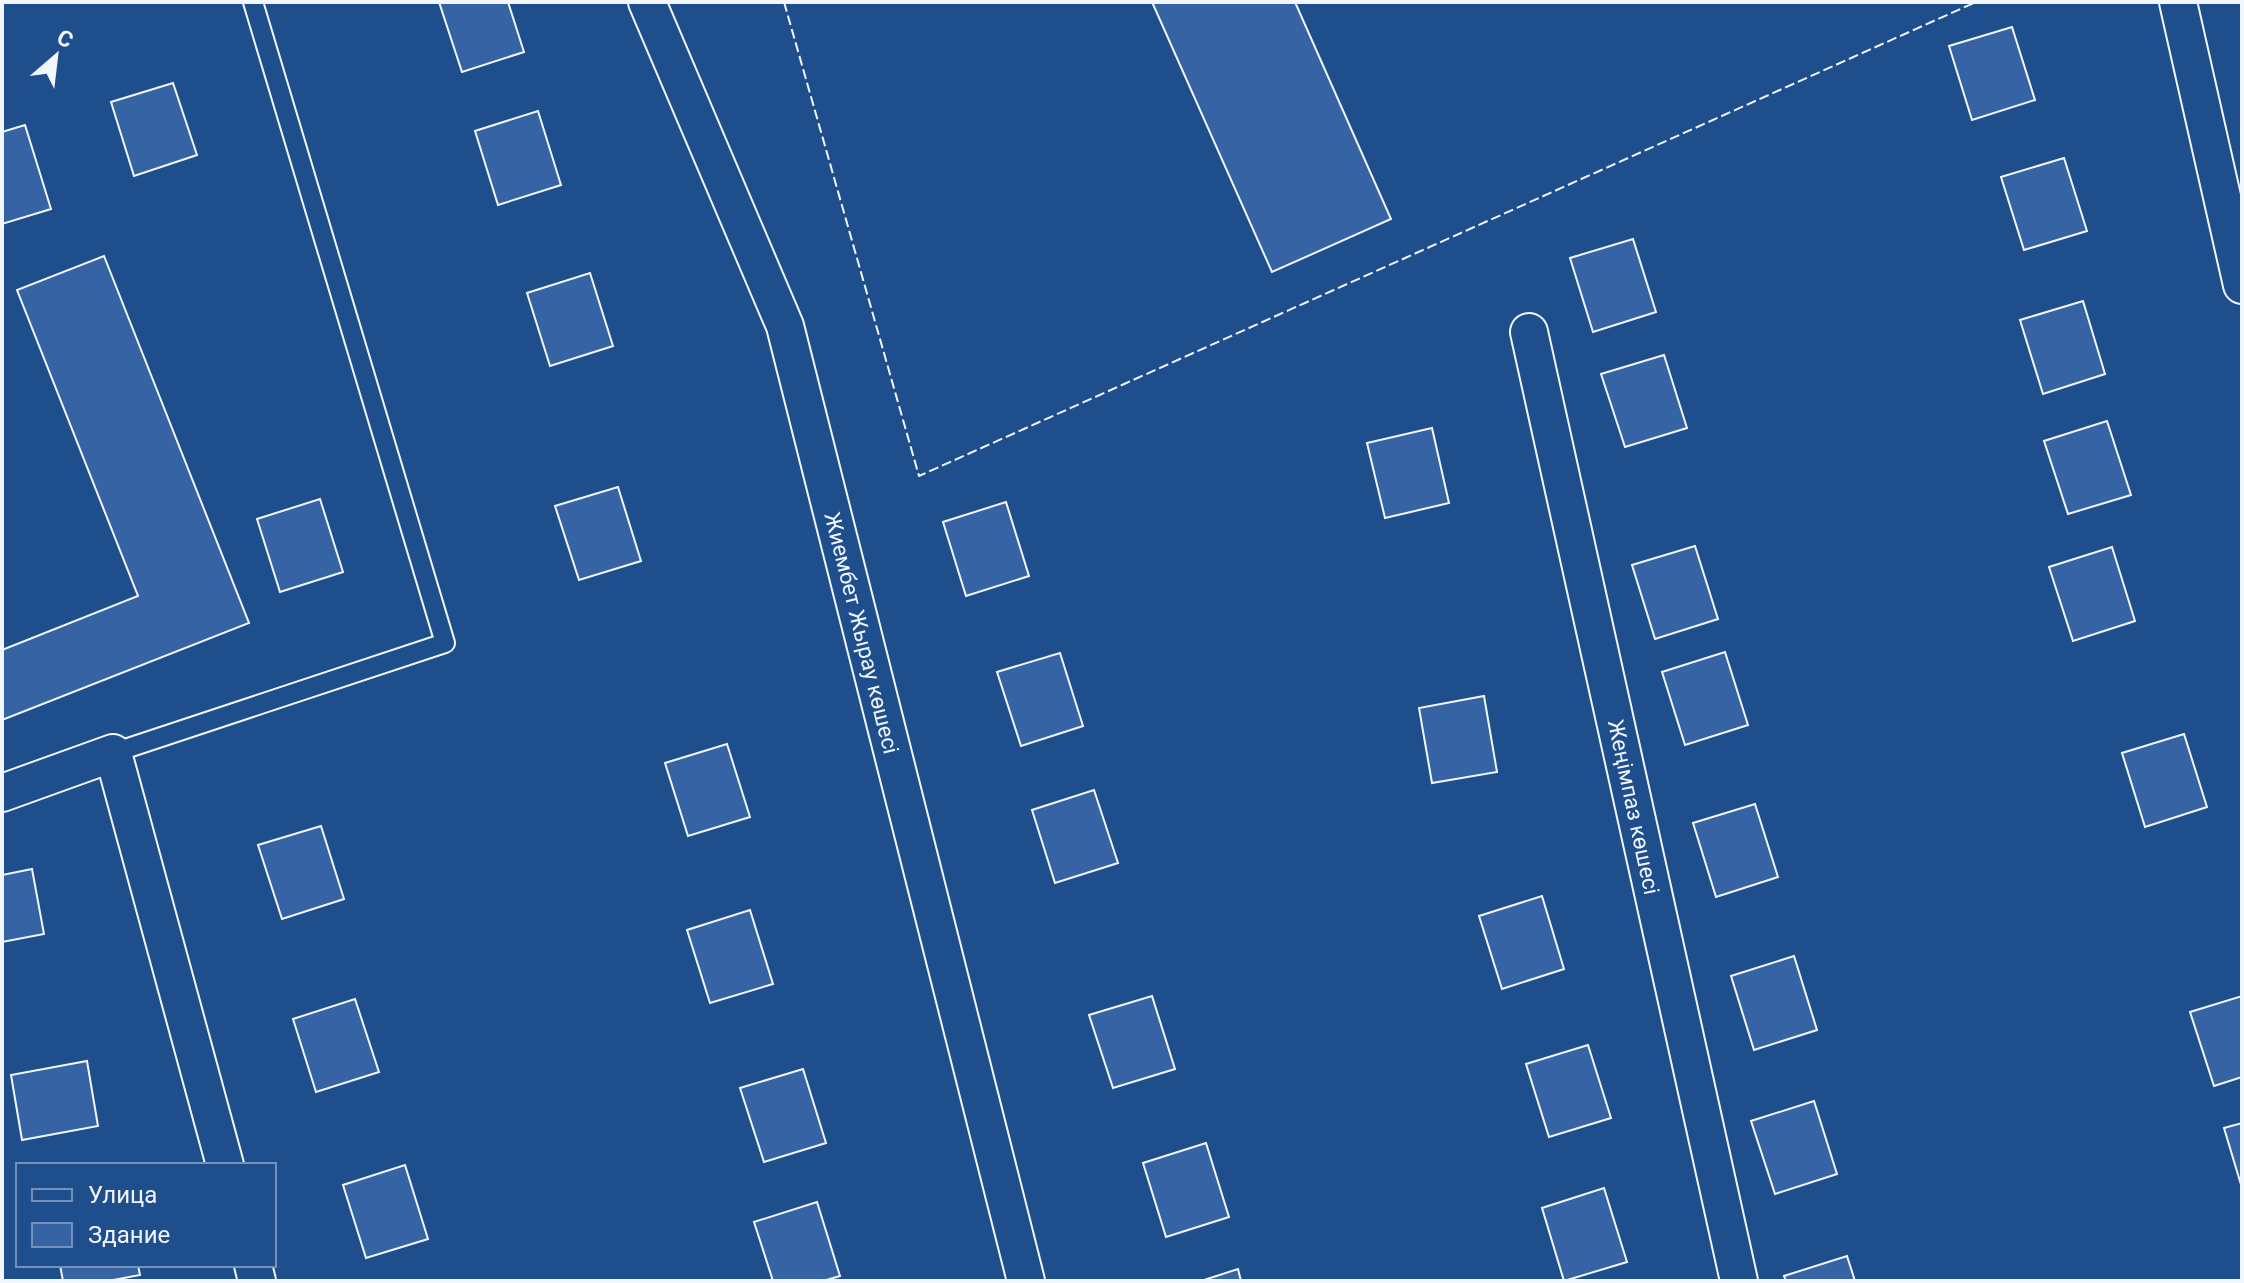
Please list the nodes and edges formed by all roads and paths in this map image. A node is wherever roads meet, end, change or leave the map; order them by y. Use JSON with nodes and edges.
{"nodes":[{"id":1,"x":253,"y":2,"type":"edge"},
{"id":2,"x":647,"y":2,"type":"edge"},
{"id":3,"x":2178,"y":2,"type":"edge"},
{"id":4,"x":2242,"y":285,"type":"edge"},
{"id":5,"x":1529,"y":332,"type":"dead end"},
{"id":6,"x":113,"y":753,"type":"junction"},
{"id":7,"x":2,"y":793,"type":"edge"},
{"id":8,"x":224,"y":1163,"type":"edge"},
{"id":9,"x":1026,"y":1281,"type":"edge"},
{"id":10,"x":1739,"y":1281,"type":"edge"}],
"edges":[{"from":1,"to":6,"type":"lane"},
{"from":2,"to":9,"type":"street","name":"Жиембет Жырау көшесі"},
{"from":3,"to":4,"type":"street"},
{"from":5,"to":10,"type":"street","name":"Жеңімпаз көшесі"},
{"from":6,"to":7,"type":"street"},
{"from":6,"to":8,"type":"street"}]}
